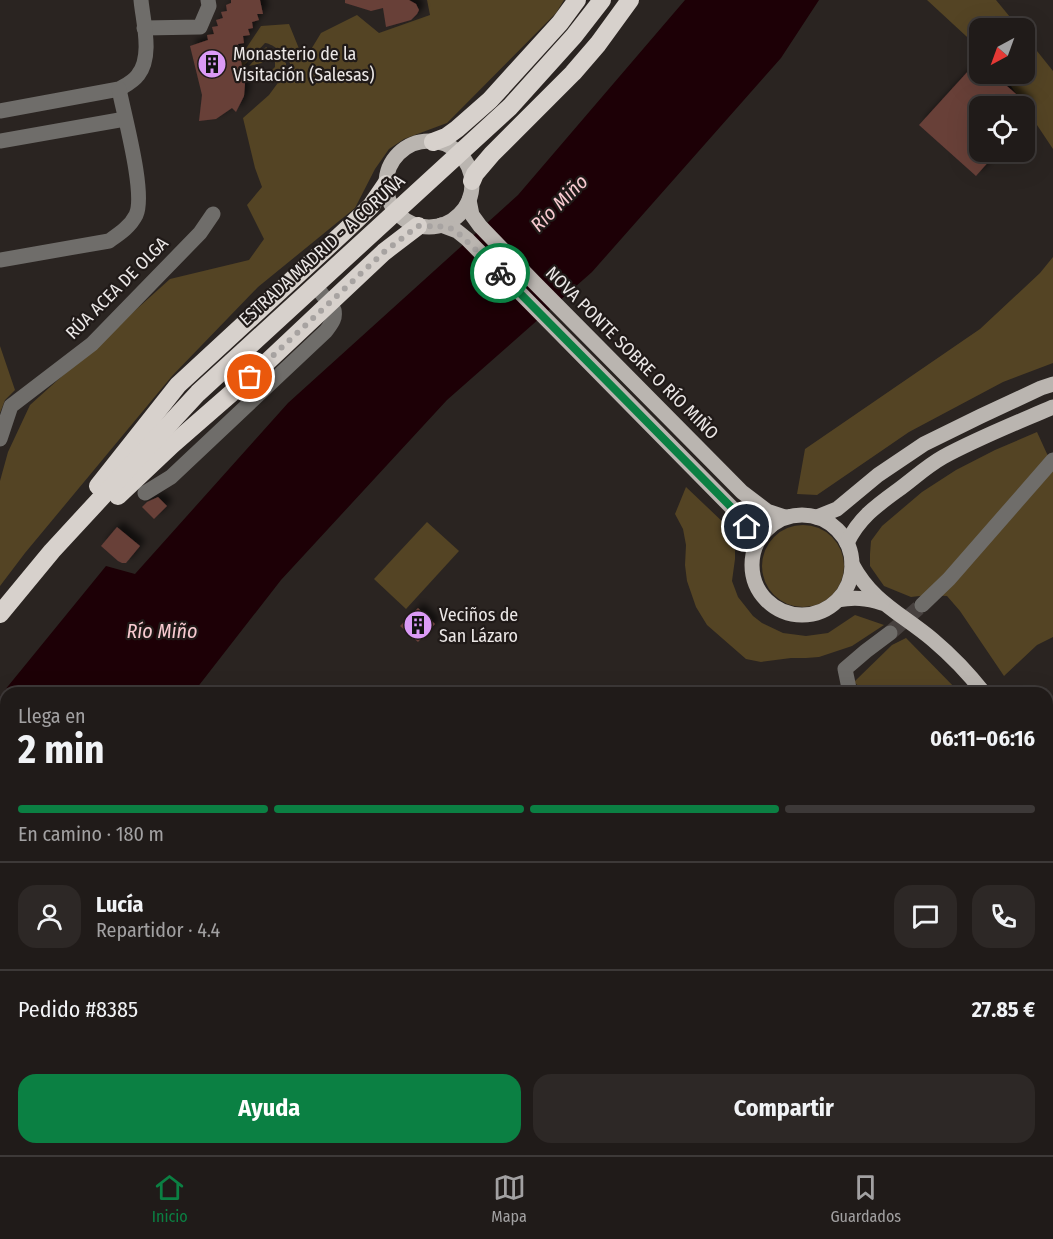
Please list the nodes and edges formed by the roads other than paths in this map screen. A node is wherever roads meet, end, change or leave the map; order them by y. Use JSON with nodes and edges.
{"nodes":[{"id":1,"x":141,"y":0,"type":"edge"},
{"id":2,"x":208,"y":0,"type":"edge"},
{"id":3,"x":577,"y":0,"type":"edge"},
{"id":4,"x":602,"y":0,"type":"edge"},
{"id":5,"x":630,"y":0,"type":"edge"},
{"id":6,"x":144,"y":28,"type":"junction"},
{"id":7,"x":119,"y":89,"type":"junction"},
{"id":8,"x":0,"y":111,"type":"edge"},
{"id":9,"x":125,"y":119,"type":"junction"},
{"id":10,"x":0,"y":141,"type":"edge"},
{"id":11,"x":433,"y":142,"type":"junction"},
{"id":12,"x":472,"y":181,"type":"junction"},
{"id":13,"x":386,"y":184,"type":"junction"},
{"id":14,"x":468,"y":200,"type":"junction"},
{"id":15,"x":213,"y":214,"type":"dead end"},
{"id":16,"x":441,"y":225,"type":"junction"},
{"id":17,"x":418,"y":226,"type":"junction"},
{"id":18,"x":0,"y":260,"type":"edge"},
{"id":19,"x":315,"y":285,"type":"junction"},
{"id":20,"x":1053,"y":384,"type":"edge"},
{"id":21,"x":1053,"y":407,"type":"edge"},
{"id":22,"x":0,"y":439,"type":"edge"},
{"id":23,"x":1053,"y":460,"type":"edge"},
{"id":24,"x":145,"y":493,"type":"dead end"},
{"id":25,"x":785,"y":517,"type":"junction"},
{"id":26,"x":817,"y":517,"type":"junction"},
{"id":27,"x":847,"y":543,"type":"junction"},
{"id":28,"x":755,"y":545,"type":"junction"},
{"id":29,"x":852,"y":564,"type":"junction"},
{"id":30,"x":838,"y":600,"type":"junction"},
{"id":31,"x":884,"y":604,"type":"junction"},
{"id":32,"x":922,"y":605,"type":"tunnel mouth"},
{"id":33,"x":1,"y":609,"type":"edge"},
{"id":34,"x":890,"y":633,"type":"tunnel mouth"},
{"id":35,"x":849,"y":687,"type":"edge"},
{"id":36,"x":979,"y":687,"type":"edge"}],
"edges":[{"from":1,"to":6,"type":"street"},
{"from":2,"to":6,"type":"street"},
{"from":3,"to":11,"type":"highway"},
{"from":4,"to":19,"type":"highway","name":"ESTRADA MADRID - A CORUÑA"},
{"from":5,"to":12,"type":"highway"},
{"from":6,"to":7,"type":"street"},
{"from":7,"to":8,"type":"street"},
{"from":7,"to":9,"type":"street"},
{"from":9,"to":10,"type":"street"},
{"from":9,"to":18,"type":"street"},
{"from":11,"to":12,"type":"main road"},
{"from":11,"to":13,"type":"main road"},
{"from":12,"to":14,"type":"main road"},
{"from":13,"to":17,"type":"main road"},
{"from":13,"to":33,"type":"highway"},
{"from":14,"to":16,"type":"main road"},
{"from":14,"to":25,"type":"main road","name":"NOVA PONTE SOBRE O RÍO MIÑO"},
{"from":15,"to":22,"type":"street","name":"RÚA ACEA DE OLGA"},
{"from":16,"to":17,"type":"main road"},
{"from":16,"to":28,"type":"main road","name":"NOVA PONTE SOBRE O RÍO MIÑO"},
{"from":17,"to":33,"type":"highway"},
{"from":19,"to":24,"type":"street"},
{"from":19,"to":33,"type":"highway","name":"ESTRADA MADRID - A CORUÑA"},
{"from":20,"to":26,"type":"main road"},
{"from":21,"to":27,"type":"main road"},
{"from":23,"to":32,"type":"street"},
{"from":25,"to":26,"type":"main road"},
{"from":25,"to":28,"type":"main road"},
{"from":26,"to":27,"type":"main road"},
{"from":27,"to":29,"type":"main road"},
{"from":28,"to":30,"type":"main road"},
{"from":29,"to":30,"type":"main road"},
{"from":29,"to":31,"type":"main road"},
{"from":30,"to":31,"type":"main road"},
{"from":31,"to":36,"type":"main road"},
{"from":34,"to":35,"type":"street"}]}
